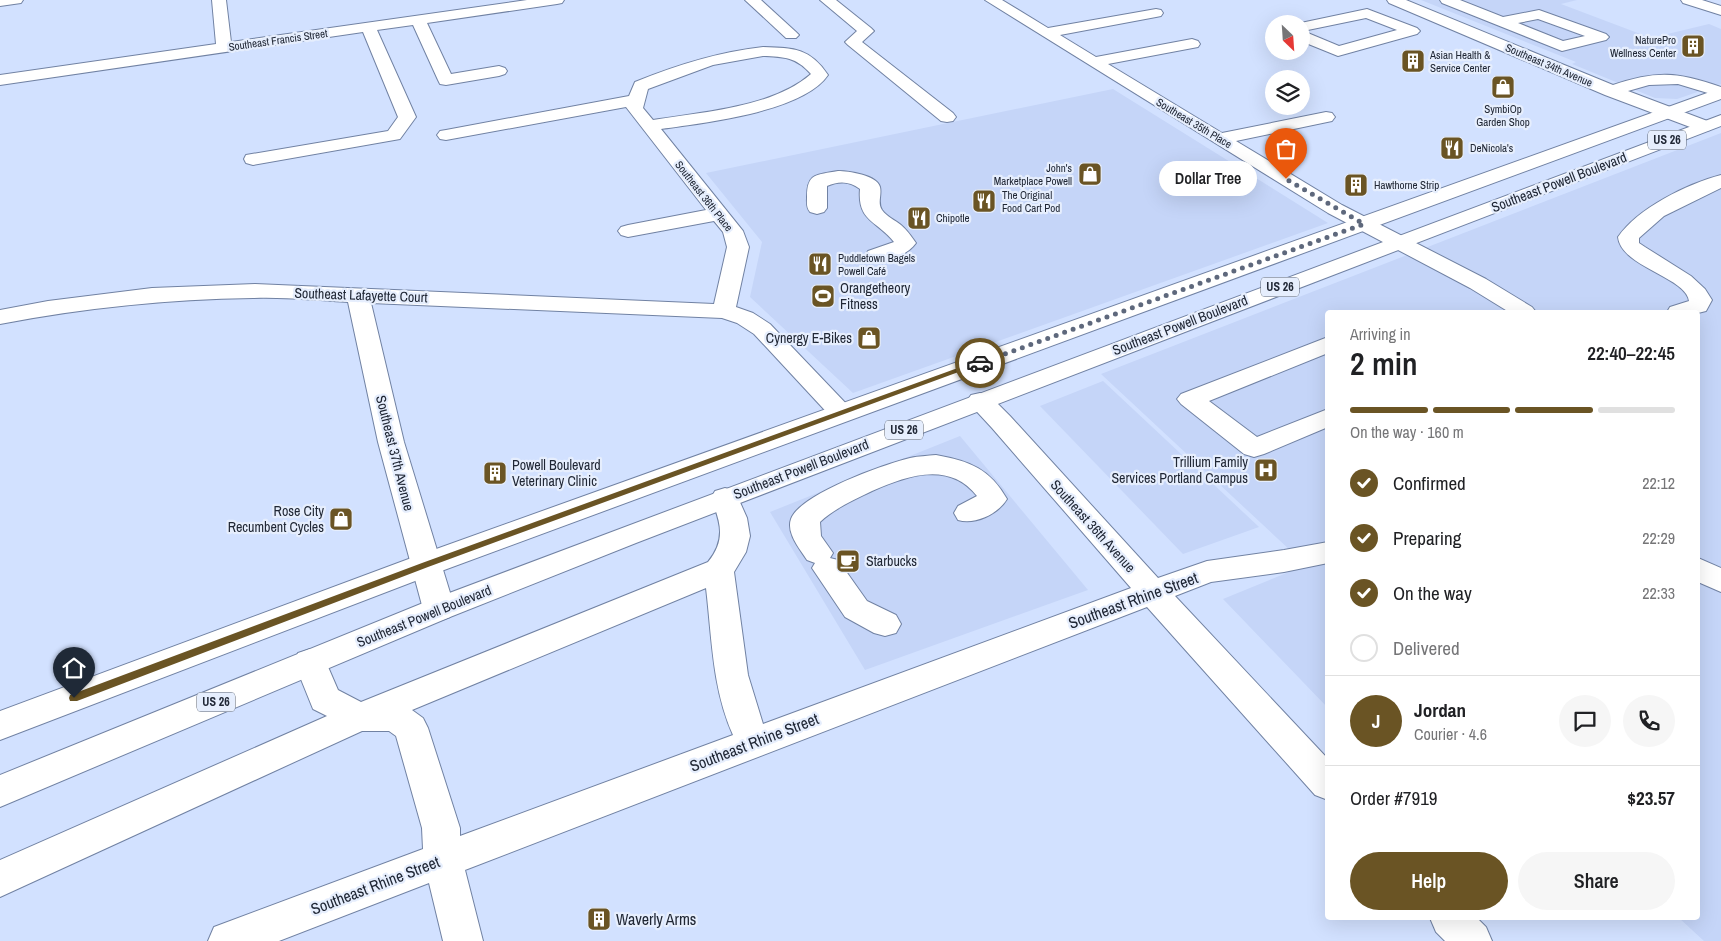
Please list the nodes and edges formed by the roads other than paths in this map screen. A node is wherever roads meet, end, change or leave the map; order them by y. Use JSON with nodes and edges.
{"nodes":[{"id":1,"x":16,"y":0,"type":"edge"},
{"id":2,"x":219,"y":0,"type":"edge"},
{"id":3,"x":557,"y":0,"type":"edge"},
{"id":4,"x":752,"y":0,"type":"edge"},
{"id":5,"x":827,"y":0,"type":"edge"},
{"id":6,"x":992,"y":0,"type":"edge"},
{"id":7,"x":1394,"y":0,"type":"edge"},
{"id":8,"x":1447,"y":0,"type":"edge"},
{"id":9,"x":1688,"y":0,"type":"edge"},
{"id":10,"x":0,"y":2,"type":"edge"},
{"id":11,"x":1418,"y":10,"type":"junction"},
{"id":12,"x":1721,"y":11,"type":"edge"},
{"id":13,"x":1156,"y":13,"type":"dead end"},
{"id":14,"x":1380,"y":18,"type":"junction"},
{"id":15,"x":418,"y":20,"type":"junction"},
{"id":16,"x":1502,"y":22,"type":"junction"},
{"id":17,"x":1310,"y":25,"type":"edge"},
{"id":18,"x":370,"y":31,"type":"junction"},
{"id":19,"x":1046,"y":33,"type":"junction"},
{"id":20,"x":791,"y":35,"type":"dead end"},
{"id":21,"x":1310,"y":39,"type":"edge"},
{"id":22,"x":1192,"y":44,"type":"dead end"},
{"id":23,"x":1562,"y":46,"type":"junction"},
{"id":24,"x":224,"y":48,"type":"junction"},
{"id":25,"x":1524,"y":54,"type":"junction"},
{"id":26,"x":284,"y":55,"type":"dead end"},
{"id":27,"x":164,"y":56,"type":"junction"},
{"id":28,"x":1095,"y":62,"type":"junction"},
{"id":29,"x":178,"y":70,"type":"dead end"},
{"id":30,"x":499,"y":71,"type":"dead end"},
{"id":31,"x":0,"y":80,"type":"edge"},
{"id":32,"x":1611,"y":91,"type":"junction"},
{"id":33,"x":639,"y":93,"type":"junction"},
{"id":34,"x":1721,"y":93,"type":"edge"},
{"id":35,"x":1667,"y":113,"type":"junction"},
{"id":36,"x":947,"y":117,"type":"dead end"},
{"id":37,"x":1326,"y":117,"type":"dead end"},
{"id":38,"x":1713,"y":123,"type":"edge"},
{"id":39,"x":649,"y":126,"type":"junction"},
{"id":40,"x":446,"y":135,"type":"dead end"},
{"id":41,"x":1220,"y":139,"type":"junction"},
{"id":42,"x":253,"y":159,"type":"dead end"},
{"id":43,"x":1721,"y":181,"type":"edge"},
{"id":44,"x":817,"y":208,"type":"dead end"},
{"id":45,"x":720,"y":214,"type":"junction"},
{"id":46,"x":1364,"y":224,"type":"junction"},
{"id":47,"x":628,"y":231,"type":"dead end"},
{"id":48,"x":1399,"y":242,"type":"junction"},
{"id":49,"x":876,"y":256,"type":"dead end"},
{"id":50,"x":358,"y":295,"type":"junction"},
{"id":51,"x":1521,"y":310,"type":"edge"},
{"id":52,"x":1685,"y":310,"type":"edge"},
{"id":53,"x":724,"y":311,"type":"junction"},
{"id":54,"x":0,"y":317,"type":"edge"},
{"id":55,"x":1325,"y":345,"type":"edge"},
{"id":56,"x":1016,"y":350,"type":"junction"},
{"id":57,"x":980,"y":401,"type":"junction"},
{"id":58,"x":842,"y":413,"type":"junction"},
{"id":59,"x":1325,"y":418,"type":"edge"},
{"id":60,"x":827,"y":459,"type":"junction"},
{"id":61,"x":725,"y":498,"type":"junction"},
{"id":62,"x":968,"y":514,"type":"dead end"},
{"id":63,"x":1325,"y":553,"type":"edge"},
{"id":64,"x":425,"y":565,"type":"junction"},
{"id":65,"x":719,"y":570,"type":"junction"},
{"id":66,"x":1700,"y":570,"type":"edge"},
{"id":67,"x":1721,"y":581,"type":"edge"},
{"id":68,"x":1152,"y":592,"type":"junction"},
{"id":69,"x":438,"y":609,"type":"junction"},
{"id":70,"x":886,"y":624,"type":"dead end"},
{"id":71,"x":310,"y":662,"type":"junction"},
{"id":72,"x":359,"y":717,"type":"junction"},
{"id":73,"x":0,"y":726,"type":"edge"},
{"id":74,"x":754,"y":742,"type":"junction"},
{"id":75,"x":1325,"y":781,"type":"edge"},
{"id":76,"x":0,"y":791,"type":"edge"},
{"id":77,"x":443,"y":860,"type":"junction"},
{"id":78,"x":0,"y":879,"type":"edge"},
{"id":79,"x":1452,"y":920,"type":"edge"},
{"id":80,"x":250,"y":937,"type":"edge"},
{"id":81,"x":463,"y":941,"type":"edge"},
{"id":82,"x":1472,"y":941,"type":"edge"}],
"edges":[{"from":1,"to":10,"type":"street"},
{"from":2,"to":24,"type":"street"},
{"from":3,"to":15,"type":"street","name":"Southeast Francis Street"},
{"from":4,"to":20,"type":"street"},
{"from":5,"to":36,"type":"street"},
{"from":6,"to":19,"type":"street","name":"Southeast 35th Place"},
{"from":7,"to":11,"type":"street","name":"Southeast 34th Avenue"},
{"from":8,"to":16,"type":"street"},
{"from":9,"to":12,"type":"street"},
{"from":11,"to":14,"type":"street"},
{"from":11,"to":25,"type":"street","name":"Southeast 34th Avenue"},
{"from":13,"to":19,"type":"street"},
{"from":14,"to":17,"type":"street"},
{"from":14,"to":21,"type":"street"},
{"from":15,"to":18,"type":"street","name":"Southeast Francis Street"},
{"from":15,"to":30,"type":"street"},
{"from":16,"to":23,"type":"street"},
{"from":16,"to":23,"type":"street"},
{"from":18,"to":24,"type":"street","name":"Southeast Francis Street"},
{"from":18,"to":26,"type":"street"},
{"from":18,"to":42,"type":"street"},
{"from":19,"to":28,"type":"street","name":"Southeast 35th Place"},
{"from":22,"to":28,"type":"street"},
{"from":23,"to":25,"type":"street"},
{"from":24,"to":27,"type":"street","name":"Southeast Francis Street"},
{"from":25,"to":32,"type":"street","name":"Southeast 34th Avenue"},
{"from":27,"to":29,"type":"street"},
{"from":27,"to":31,"type":"street","name":"Southeast Francis Street"},
{"from":28,"to":41,"type":"street","name":"Southeast 35th Place"},
{"from":32,"to":34,"type":"street"},
{"from":32,"to":35,"type":"street","name":"Southeast 34th Avenue"},
{"from":33,"to":39,"type":"street","name":"Southeast 36th Place"},
{"from":33,"to":39,"type":"street"},
{"from":33,"to":40,"type":"street"},
{"from":34,"to":35,"type":"street","name":"Southeast Powell Boulevard","number":"US 26"},
{"from":35,"to":38,"type":"street","name":"Southeast 34th Avenue"},
{"from":35,"to":46,"type":"street","name":"Southeast Powell Boulevard","number":"US 26"},
{"from":37,"to":41,"type":"street"},
{"from":38,"to":48,"type":"street","name":"Southeast Powell Boulevard","number":"US 26"},
{"from":39,"to":45,"type":"street","name":"Southeast 36th Place"},
{"from":41,"to":46,"type":"street","name":"Southeast 35th Place"},
{"from":43,"to":52,"type":"street"},
{"from":44,"to":49,"type":"street"},
{"from":45,"to":47,"type":"street"},
{"from":45,"to":53,"type":"street","name":"Southeast 36th Place"},
{"from":46,"to":48,"type":"street","name":"Southeast 35th Place"},
{"from":46,"to":56,"type":"street","name":"Southeast Powell Boulevard","number":"US 26"},
{"from":48,"to":51,"type":"street","name":"Southeast 35th Place"},
{"from":48,"to":57,"type":"street","name":"Southeast Powell Boulevard","number":"US 26"},
{"from":50,"to":53,"type":"street","name":"Southeast Lafayette Court"},
{"from":50,"to":54,"type":"street","name":"Southeast Lafayette Court"},
{"from":50,"to":64,"type":"street","name":"Southeast 37th Avenue"},
{"from":53,"to":58,"type":"street"},
{"from":55,"to":59,"type":"street"},
{"from":56,"to":57,"type":"street"},
{"from":56,"to":58,"type":"street","name":"Southeast Powell Boulevard","number":"US 26"},
{"from":57,"to":60,"type":"street","name":"Southeast Powell Boulevard","number":"US 26"},
{"from":57,"to":68,"type":"street","name":"Southeast 36th Avenue"},
{"from":58,"to":60,"type":"street"},
{"from":58,"to":64,"type":"street","name":"Southeast Powell Boulevard","number":"US 26"},
{"from":60,"to":61,"type":"street","name":"Southeast Powell Boulevard","number":"US 26"},
{"from":61,"to":65,"type":"street"},
{"from":61,"to":69,"type":"street","name":"Southeast Powell Boulevard","number":"US 26"},
{"from":62,"to":70,"type":"street"},
{"from":63,"to":68,"type":"street","name":"Southeast Rhine Street"},
{"from":64,"to":69,"type":"street","name":"Southeast 37th Avenue"},
{"from":64,"to":73,"type":"street","name":"Southeast Powell Boulevard","number":"US 26"},
{"from":65,"to":72,"type":"street"},
{"from":65,"to":74,"type":"street"},
{"from":66,"to":67,"type":"street"},
{"from":68,"to":74,"type":"street","name":"Southeast Rhine Street"},
{"from":68,"to":75,"type":"street","name":"Southeast 36th Avenue"},
{"from":69,"to":71,"type":"street","name":"Southeast Powell Boulevard","number":"US 26"},
{"from":71,"to":72,"type":"street"},
{"from":71,"to":76,"type":"street","name":"Southeast Powell Boulevard","number":"US 26"},
{"from":72,"to":77,"type":"street"},
{"from":72,"to":78,"type":"street"},
{"from":74,"to":77,"type":"street","name":"Southeast Rhine Street"},
{"from":77,"to":80,"type":"street","name":"Southeast Rhine Street"},
{"from":77,"to":81,"type":"street"},
{"from":79,"to":82,"type":"street"}]}
